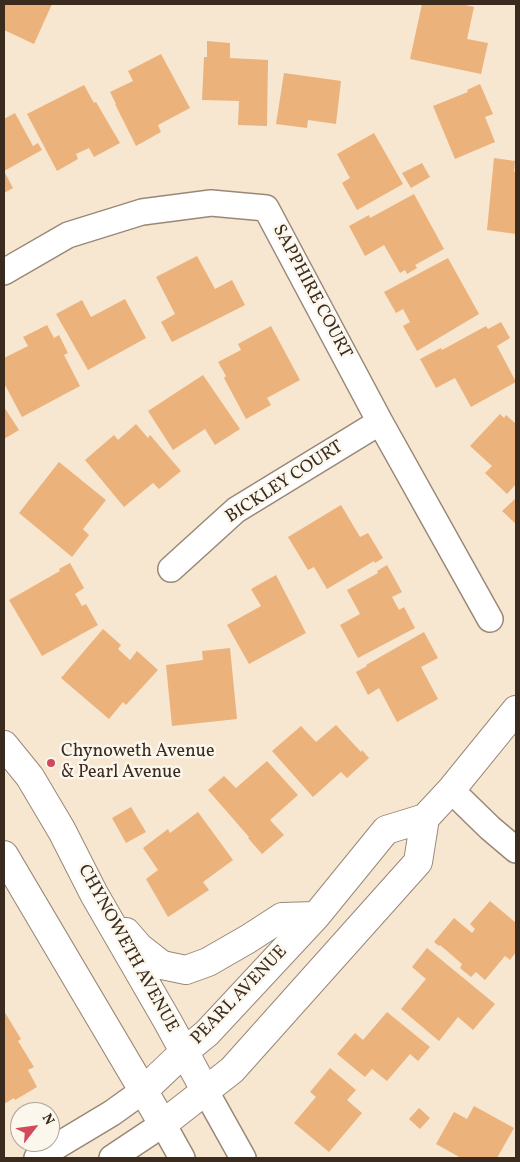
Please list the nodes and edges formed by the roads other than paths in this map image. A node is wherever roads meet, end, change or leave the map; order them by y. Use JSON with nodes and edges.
{"nodes":[{"id":1,"x":4,"y":272,"type":"edge"},
{"id":2,"x":380,"y":422,"type":"junction"},
{"id":3,"x":171,"y":569,"type":"dead end"},
{"id":4,"x":490,"y":619,"type":"dead end"},
{"id":5,"x":516,"y":710,"type":"edge"},
{"id":6,"x":4,"y":745,"type":"edge"},
{"id":7,"x":451,"y":790,"type":"junction"},
{"id":8,"x":425,"y":818,"type":"junction"},
{"id":9,"x":516,"y":850,"type":"edge"},
{"id":10,"x":4,"y":854,"type":"edge"},
{"id":11,"x":94,"y":894,"type":"junction"},
{"id":12,"x":316,"y":916,"type":"junction"},
{"id":13,"x":184,"y":1052,"type":"junction"},
{"id":14,"x":144,"y":1090,"type":"junction"},
{"id":15,"x":205,"y":1090,"type":"junction"},
{"id":16,"x":163,"y":1124,"type":"junction"},
{"id":17,"x":37,"y":1158,"type":"edge"},
{"id":18,"x":112,"y":1158,"type":"edge"},
{"id":19,"x":182,"y":1158,"type":"edge"},
{"id":20,"x":243,"y":1158,"type":"edge"}],
"edges":[{"from":1,"to":2,"type":"street","name":"SAPPHIRE COURT"},
{"from":2,"to":3,"type":"street","name":"BICKLEY COURT"},
{"from":2,"to":4,"type":"street","name":"SAPPHIRE COURT"},
{"from":5,"to":7,"type":"street"},
{"from":6,"to":11,"type":"street","name":"CHYNOWETH AVENUE"},
{"from":7,"to":8,"type":"street"},
{"from":7,"to":9,"type":"street"},
{"from":8,"to":12,"type":"street","name":"PEARL AVENUE"},
{"from":8,"to":15,"type":"street"},
{"from":10,"to":14,"type":"street"},
{"from":11,"to":12,"type":"street"},
{"from":11,"to":13,"type":"street","name":"CHYNOWETH AVENUE"},
{"from":12,"to":13,"type":"street","name":"PEARL AVENUE"},
{"from":13,"to":14,"type":"street","name":"PEARL AVENUE"},
{"from":13,"to":15,"type":"street","name":"CHYNOWETH AVENUE"},
{"from":14,"to":16,"type":"street"},
{"from":14,"to":17,"type":"street","name":"PEARL AVENUE"},
{"from":15,"to":16,"type":"street"},
{"from":15,"to":20,"type":"street","name":"CHYNOWETH AVENUE"},
{"from":16,"to":18,"type":"street"},
{"from":16,"to":19,"type":"street"}]}
